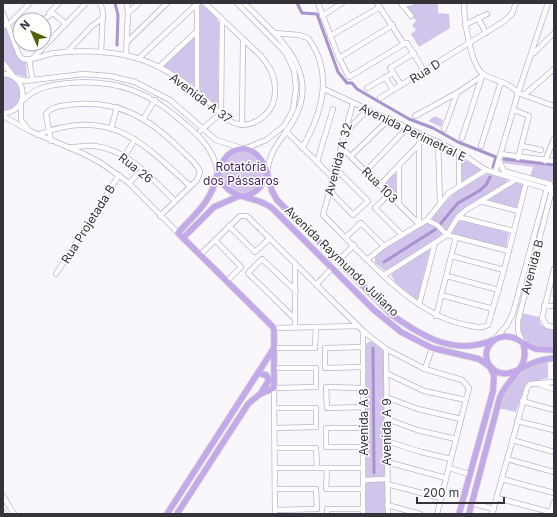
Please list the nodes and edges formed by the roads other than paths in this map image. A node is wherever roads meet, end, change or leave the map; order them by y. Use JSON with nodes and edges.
{"nodes":[{"id":1,"x":30,"y":3,"type":"edge"},
{"id":2,"x":59,"y":3,"type":"edge"},
{"id":3,"x":86,"y":3,"type":"edge"},
{"id":4,"x":100,"y":3,"type":"edge"},
{"id":5,"x":127,"y":3,"type":"edge"},
{"id":6,"x":139,"y":3,"type":"edge"},
{"id":7,"x":167,"y":3,"type":"edge"},
{"id":8,"x":197,"y":3,"type":"edge"},
{"id":9,"x":205,"y":3,"type":"edge"},
{"id":10,"x":237,"y":3,"type":"edge"},
{"id":11,"x":244,"y":3,"type":"edge"},
{"id":12,"x":318,"y":3,"type":"edge"},
{"id":13,"x":342,"y":3,"type":"edge"},
{"id":14,"x":412,"y":3,"type":"edge"},
{"id":15,"x":464,"y":3,"type":"edge"},
{"id":16,"x":516,"y":3,"type":"edge"},
{"id":17,"x":548,"y":3,"type":"edge"},
{"id":18,"x":402,"y":4,"type":"edge"},
{"id":19,"x":378,"y":5,"type":"edge"},
{"id":20,"x":50,"y":12,"type":"edge"},
{"id":21,"x":3,"y":13,"type":"edge"},
{"id":22,"x":128,"y":13,"type":"junction"},
{"id":23,"x":52,"y":14,"type":"edge"},
{"id":24,"x":487,"y":14,"type":"dead end"},
{"id":25,"x":322,"y":16,"type":"junction"},
{"id":26,"x":411,"y":16,"type":"dead end"},
{"id":27,"x":103,"y":18,"type":"junction"},
{"id":28,"x":478,"y":18,"type":"junction"},
{"id":29,"x":222,"y":20,"type":"junction"},
{"id":30,"x":258,"y":20,"type":"junction"},
{"id":31,"x":8,"y":24,"type":"junction"},
{"id":32,"x":66,"y":24,"type":"junction"},
{"id":33,"x":393,"y":25,"type":"junction"},
{"id":34,"x":465,"y":25,"type":"junction"},
{"id":35,"x":3,"y":26,"type":"edge"},
{"id":36,"x":197,"y":31,"type":"junction"},
{"id":37,"x":12,"y":32,"type":"edge"},
{"id":38,"x":274,"y":33,"type":"junction"},
{"id":39,"x":486,"y":33,"type":"junction"},
{"id":40,"x":554,"y":33,"type":"edge"},
{"id":41,"x":330,"y":36,"type":"junction"},
{"id":42,"x":243,"y":40,"type":"junction"},
{"id":43,"x":128,"y":41,"type":"junction"},
{"id":44,"x":470,"y":43,"type":"junction"},
{"id":45,"x":404,"y":44,"type":"junction"},
{"id":46,"x":20,"y":52,"type":"edge"},
{"id":47,"x":67,"y":52,"type":"junction"},
{"id":48,"x":101,"y":52,"type":"junction"},
{"id":49,"x":414,"y":53,"type":"junction"},
{"id":50,"x":533,"y":54,"type":"junction"},
{"id":51,"x":126,"y":55,"type":"junction"},
{"id":52,"x":339,"y":58,"type":"junction"},
{"id":53,"x":31,"y":59,"type":"junction"},
{"id":54,"x":138,"y":59,"type":"junction"},
{"id":55,"x":3,"y":63,"type":"edge"},
{"id":56,"x":159,"y":67,"type":"junction"},
{"id":57,"x":554,"y":69,"type":"edge"},
{"id":58,"x":424,"y":71,"type":"junction"},
{"id":59,"x":393,"y":73,"type":"junction"},
{"id":60,"x":3,"y":74,"type":"edge"},
{"id":61,"x":482,"y":75,"type":"junction"},
{"id":62,"x":32,"y":77,"type":"dead end"},
{"id":63,"x":385,"y":77,"type":"junction"},
{"id":64,"x":15,"y":78,"type":"junction"},
{"id":65,"x":501,"y":82,"type":"junction"},
{"id":66,"x":401,"y":85,"type":"junction"},
{"id":67,"x":367,"y":88,"type":"dead end"},
{"id":68,"x":324,"y":89,"type":"junction"},
{"id":69,"x":392,"y":90,"type":"junction"},
{"id":70,"x":197,"y":92,"type":"junction"},
{"id":71,"x":457,"y":93,"type":"junction"},
{"id":72,"x":518,"y":93,"type":"junction"},
{"id":73,"x":524,"y":95,"type":"junction"},
{"id":74,"x":380,"y":98,"type":"dead end"},
{"id":75,"x":155,"y":100,"type":"junction"},
{"id":76,"x":22,"y":102,"type":"junction"},
{"id":77,"x":353,"y":103,"type":"junction"},
{"id":78,"x":554,"y":106,"type":"edge"},
{"id":79,"x":117,"y":107,"type":"junction"},
{"id":80,"x":333,"y":109,"type":"dead end"},
{"id":81,"x":367,"y":110,"type":"junction"},
{"id":82,"x":514,"y":110,"type":"junction"},
{"id":83,"x":3,"y":113,"type":"edge"},
{"id":84,"x":221,"y":113,"type":"junction"},
{"id":85,"x":3,"y":116,"type":"edge"},
{"id":86,"x":415,"y":116,"type":"dead end"},
{"id":87,"x":144,"y":118,"type":"junction"},
{"id":88,"x":388,"y":120,"type":"junction"},
{"id":89,"x":242,"y":125,"type":"junction"},
{"id":90,"x":407,"y":128,"type":"junction"},
{"id":91,"x":111,"y":129,"type":"junction"},
{"id":92,"x":202,"y":129,"type":"junction"},
{"id":93,"x":444,"y":129,"type":"dead end"},
{"id":94,"x":49,"y":130,"type":"junction"},
{"id":95,"x":30,"y":131,"type":"junction"},
{"id":96,"x":286,"y":132,"type":"junction"},
{"id":97,"x":197,"y":134,"type":"junction"},
{"id":98,"x":37,"y":135,"type":"junction"},
{"id":99,"x":344,"y":135,"type":"junction"},
{"id":100,"x":426,"y":137,"type":"junction"},
{"id":101,"x":462,"y":138,"type":"dead end"},
{"id":102,"x":135,"y":139,"type":"junction"},
{"id":103,"x":554,"y":139,"type":"edge"},
{"id":104,"x":51,"y":141,"type":"junction"},
{"id":105,"x":438,"y":142,"type":"junction"},
{"id":106,"x":419,"y":143,"type":"junction"},
{"id":107,"x":481,"y":146,"type":"dead end"},
{"id":108,"x":522,"y":146,"type":"junction"},
{"id":109,"x":67,"y":147,"type":"junction"},
{"id":110,"x":341,"y":147,"type":"junction"},
{"id":111,"x":244,"y":148,"type":"junction"},
{"id":112,"x":302,"y":148,"type":"junction"},
{"id":113,"x":541,"y":150,"type":"dead end"},
{"id":114,"x":459,"y":152,"type":"junction"},
{"id":115,"x":501,"y":154,"type":"junction"},
{"id":116,"x":125,"y":156,"type":"junction"},
{"id":117,"x":351,"y":156,"type":"junction"},
{"id":118,"x":518,"y":158,"type":"junction"},
{"id":119,"x":499,"y":161,"type":"junction"},
{"id":120,"x":545,"y":161,"type":"junction"},
{"id":121,"x":317,"y":162,"type":"junction"},
{"id":122,"x":554,"y":162,"type":"edge"},
{"id":123,"x":399,"y":165,"type":"junction"},
{"id":124,"x":336,"y":169,"type":"junction"},
{"id":125,"x":142,"y":170,"type":"junction"},
{"id":126,"x":486,"y":170,"type":"junction"},
{"id":127,"x":366,"y":171,"type":"junction"},
{"id":128,"x":267,"y":172,"type":"junction"},
{"id":129,"x":218,"y":173,"type":"junction"},
{"id":130,"x":495,"y":173,"type":"junction"},
{"id":131,"x":119,"y":175,"type":"junction"},
{"id":132,"x":333,"y":178,"type":"junction"},
{"id":133,"x":515,"y":180,"type":"junction"},
{"id":134,"x":526,"y":183,"type":"junction"},
{"id":135,"x":129,"y":184,"type":"junction"},
{"id":136,"x":380,"y":185,"type":"junction"},
{"id":137,"x":190,"y":186,"type":"junction"},
{"id":138,"x":459,"y":186,"type":"junction"},
{"id":139,"x":547,"y":188,"type":"junction"},
{"id":140,"x":553,"y":190,"type":"edge"},
{"id":141,"x":330,"y":191,"type":"junction"},
{"id":142,"x":389,"y":194,"type":"junction"},
{"id":143,"x":242,"y":196,"type":"junction"},
{"id":144,"x":175,"y":201,"type":"junction"},
{"id":145,"x":480,"y":201,"type":"junction"},
{"id":146,"x":440,"y":202,"type":"junction"},
{"id":147,"x":399,"y":204,"type":"junction"},
{"id":148,"x":518,"y":211,"type":"junction"},
{"id":149,"x":160,"y":216,"type":"junction"},
{"id":150,"x":458,"y":218,"type":"junction"},
{"id":151,"x":427,"y":220,"type":"junction"},
{"id":152,"x":419,"y":224,"type":"junction"},
{"id":153,"x":229,"y":226,"type":"junction"},
{"id":154,"x":514,"y":231,"type":"junction"},
{"id":155,"x":178,"y":233,"type":"junction"},
{"id":156,"x":402,"y":235,"type":"junction"},
{"id":157,"x":447,"y":235,"type":"junction"},
{"id":158,"x":346,"y":237,"type":"junction"},
{"id":159,"x":456,"y":237,"type":"junction"},
{"id":160,"x":183,"y":238,"type":"junction"},
{"id":161,"x":270,"y":238,"type":"junction"},
{"id":162,"x":215,"y":240,"type":"junction"},
{"id":163,"x":435,"y":243,"type":"junction"},
{"id":164,"x":354,"y":245,"type":"junction"},
{"id":165,"x":384,"y":246,"type":"junction"},
{"id":166,"x":509,"y":251,"type":"junction"},
{"id":167,"x":200,"y":255,"type":"junction"},
{"id":168,"x":452,"y":256,"type":"junction"},
{"id":169,"x":368,"y":259,"type":"junction"},
{"id":170,"x":338,"y":261,"type":"junction"},
{"id":171,"x":295,"y":263,"type":"junction"},
{"id":172,"x":332,"y":268,"type":"junction"},
{"id":173,"x":554,"y":269,"type":"edge"},
{"id":174,"x":504,"y":270,"type":"junction"},
{"id":175,"x":56,"y":274,"type":"dead end"},
{"id":176,"x":306,"y":274,"type":"junction"},
{"id":177,"x":296,"y":275,"type":"junction"},
{"id":178,"x":384,"y":276,"type":"junction"},
{"id":179,"x":447,"y":276,"type":"junction"},
{"id":180,"x":227,"y":281,"type":"junction"},
{"id":181,"x":317,"y":284,"type":"junction"},
{"id":182,"x":552,"y":286,"type":"edge"},
{"id":183,"x":499,"y":290,"type":"junction"},
{"id":184,"x":296,"y":291,"type":"junction"},
{"id":185,"x":441,"y":295,"type":"junction"},
{"id":186,"x":419,"y":305,"type":"junction"},
{"id":187,"x":544,"y":306,"type":"junction"},
{"id":188,"x":554,"y":306,"type":"edge"},
{"id":189,"x":493,"y":309,"type":"junction"},
{"id":190,"x":436,"y":316,"type":"junction"},
{"id":191,"x":295,"y":319,"type":"junction"},
{"id":192,"x":358,"y":326,"type":"junction"},
{"id":193,"x":295,"y":327,"type":"junction"},
{"id":194,"x":316,"y":327,"type":"junction"},
{"id":195,"x":554,"y":327,"type":"edge"},
{"id":196,"x":274,"y":328,"type":"junction"},
{"id":197,"x":363,"y":331,"type":"junction"},
{"id":198,"x":495,"y":339,"type":"junction"},
{"id":199,"x":523,"y":343,"type":"junction"},
{"id":200,"x":363,"y":347,"type":"junction"},
{"id":201,"x":274,"y":348,"type":"junction"},
{"id":202,"x":432,"y":348,"type":"junction"},
{"id":203,"x":386,"y":349,"type":"junction"},
{"id":204,"x":554,"y":350,"type":"edge"},
{"id":205,"x":554,"y":358,"type":"edge"},
{"id":206,"x":263,"y":366,"type":"junction"},
{"id":207,"x":362,"y":367,"type":"junction"},
{"id":208,"x":490,"y":367,"type":"junction"},
{"id":209,"x":274,"y":368,"type":"junction"},
{"id":210,"x":316,"y":368,"type":"junction"},
{"id":211,"x":326,"y":368,"type":"junction"},
{"id":212,"x":425,"y":369,"type":"junction"},
{"id":213,"x":520,"y":369,"type":"junction"},
{"id":214,"x":258,"y":373,"type":"junction"},
{"id":215,"x":386,"y":373,"type":"junction"},
{"id":216,"x":554,"y":382,"type":"edge"},
{"id":217,"x":534,"y":383,"type":"junction"},
{"id":218,"x":316,"y":387,"type":"junction"},
{"id":219,"x":326,"y":387,"type":"junction"},
{"id":220,"x":274,"y":388,"type":"junction"},
{"id":221,"x":362,"y":388,"type":"junction"},
{"id":222,"x":554,"y":389,"type":"edge"},
{"id":223,"x":260,"y":394,"type":"junction"},
{"id":224,"x":386,"y":397,"type":"junction"},
{"id":225,"x":466,"y":400,"type":"junction"},
{"id":226,"x":522,"y":402,"type":"junction"},
{"id":227,"x":363,"y":407,"type":"junction"},
{"id":228,"x":274,"y":408,"type":"junction"},
{"id":229,"x":554,"y":410,"type":"edge"},
{"id":230,"x":461,"y":419,"type":"junction"},
{"id":231,"x":387,"y":420,"type":"junction"},
{"id":232,"x":517,"y":421,"type":"junction"},
{"id":233,"x":275,"y":428,"type":"junction"},
{"id":234,"x":363,"y":428,"type":"junction"},
{"id":235,"x":554,"y":430,"type":"edge"},
{"id":236,"x":456,"y":440,"type":"junction"},
{"id":237,"x":512,"y":440,"type":"junction"},
{"id":238,"x":386,"y":441,"type":"junction"},
{"id":239,"x":363,"y":447,"type":"junction"},
{"id":240,"x":275,"y":448,"type":"junction"},
{"id":241,"x":554,"y":452,"type":"edge"},
{"id":242,"x":451,"y":459,"type":"junction"},
{"id":243,"x":507,"y":459,"type":"junction"},
{"id":244,"x":387,"y":462,"type":"junction"},
{"id":245,"x":275,"y":468,"type":"junction"},
{"id":246,"x":316,"y":468,"type":"junction"},
{"id":247,"x":326,"y":468,"type":"junction"},
{"id":248,"x":363,"y":468,"type":"junction"},
{"id":249,"x":449,"y":468,"type":"junction"},
{"id":250,"x":554,"y":472,"type":"edge"},
{"id":251,"x":469,"y":474,"type":"junction"},
{"id":252,"x":446,"y":478,"type":"junction"},
{"id":253,"x":502,"y":479,"type":"junction"},
{"id":254,"x":363,"y":480,"type":"junction"},
{"id":255,"x":387,"y":482,"type":"junction"},
{"id":256,"x":275,"y":489,"type":"junction"},
{"id":257,"x":363,"y":489,"type":"junction"},
{"id":258,"x":554,"y":493,"type":"edge"},
{"id":259,"x":3,"y":496,"type":"edge"},
{"id":260,"x":441,"y":498,"type":"junction"},
{"id":261,"x":497,"y":498,"type":"junction"},
{"id":262,"x":554,"y":502,"type":"edge"},
{"id":263,"x":471,"y":503,"type":"junction"},
{"id":264,"x":387,"y":505,"type":"junction"},
{"id":265,"x":363,"y":511,"type":"edge"},
{"id":266,"x":275,"y":512,"type":"edge"},
{"id":267,"x":493,"y":512,"type":"edge"},
{"id":268,"x":552,"y":513,"type":"edge"},
{"id":269,"x":14,"y":514,"type":"edge"},
{"id":270,"x":167,"y":514,"type":"edge"},
{"id":271,"x":177,"y":514,"type":"edge"},
{"id":272,"x":327,"y":514,"type":"edge"},
{"id":273,"x":388,"y":514,"type":"edge"},
{"id":274,"x":420,"y":514,"type":"edge"},
{"id":275,"x":437,"y":514,"type":"edge"},
{"id":276,"x":459,"y":514,"type":"edge"},
{"id":277,"x":469,"y":514,"type":"edge"}],
"edges":[{"from":1,"to":31,"type":"street"},
{"from":2,"to":20,"type":"street"},
{"from":3,"to":32,"type":"street"},
{"from":4,"to":27,"type":"street"},
{"from":5,"to":22,"type":"street"},
{"from":6,"to":22,"type":"street"},
{"from":7,"to":43,"type":"street"},
{"from":8,"to":36,"type":"street"},
{"from":8,"to":54,"type":"street"},
{"from":9,"to":29,"type":"street","name":"Avenida A 37"},
{"from":10,"to":30,"type":"street"},
{"from":11,"to":30,"type":"street"},
{"from":12,"to":25,"type":"street"},
{"from":13,"to":25,"type":"street"},
{"from":14,"to":18,"type":"street"},
{"from":15,"to":34,"type":"street"},
{"from":16,"to":39,"type":"street","name":"Rua D"},
{"from":17,"to":50,"type":"street"},
{"from":18,"to":26,"type":"street"},
{"from":19,"to":33,"type":"street"},
{"from":19,"to":41,"type":"street"},
{"from":21,"to":31,"type":"street"},
{"from":22,"to":43,"type":"street"},
{"from":23,"to":32,"type":"street"},
{"from":24,"to":28,"type":"street"},
{"from":25,"to":41,"type":"street"},
{"from":27,"to":47,"type":"street"},
{"from":27,"to":48,"type":"street"},
{"from":28,"to":34,"type":"street"},
{"from":28,"to":39,"type":"street"},
{"from":29,"to":42,"type":"street","name":"Avenida A 37"},
{"from":29,"to":84,"type":"street"},
{"from":30,"to":38,"type":"street"},
{"from":30,"to":111,"type":"street"},
{"from":31,"to":35,"type":"street"},
{"from":31,"to":37,"type":"street"},
{"from":32,"to":53,"type":"street"},
{"from":33,"to":45,"type":"street"},
{"from":33,"to":52,"type":"street"},
{"from":34,"to":44,"type":"street"},
{"from":36,"to":56,"type":"street"},
{"from":36,"to":70,"type":"street"},
{"from":38,"to":68,"type":"street"},
{"from":38,"to":96,"type":"street"},
{"from":39,"to":44,"type":"street","name":"Rua D"},
{"from":40,"to":50,"type":"street"},
{"from":41,"to":52,"type":"street"},
{"from":42,"to":89,"type":"street"},
{"from":42,"to":89,"type":"street","name":"Avenida A 37"},
{"from":43,"to":51,"type":"street"},
{"from":44,"to":58,"type":"street","name":"Rua D"},
{"from":44,"to":61,"type":"street"},
{"from":45,"to":49,"type":"street"},
{"from":45,"to":52,"type":"street"},
{"from":46,"to":53,"type":"street"},
{"from":47,"to":48,"type":"street","name":"Avenida A 37"},
{"from":47,"to":53,"type":"street","name":"Avenida A 37"},
{"from":48,"to":51,"type":"street","name":"Avenida A 37"},
{"from":49,"to":58,"type":"street"},
{"from":49,"to":59,"type":"street"},
{"from":50,"to":72,"type":"street"},
{"from":51,"to":54,"type":"street","name":"Avenida A 37"},
{"from":53,"to":62,"type":"street"},
{"from":54,"to":56,"type":"street","name":"Avenida A 37"},
{"from":55,"to":64,"type":"street"},
{"from":56,"to":70,"type":"street","name":"Avenida A 37"},
{"from":57,"to":73,"type":"street"},
{"from":58,"to":66,"type":"street","name":"Rua D"},
{"from":59,"to":63,"type":"street"},
{"from":59,"to":66,"type":"street"},
{"from":60,"to":64,"type":"street"},
{"from":61,"to":65,"type":"street"},
{"from":61,"to":71,"type":"street"},
{"from":61,"to":101,"type":"street"},
{"from":63,"to":67,"type":"street"},
{"from":63,"to":69,"type":"street"},
{"from":64,"to":76,"type":"street"},
{"from":64,"to":92,"type":"street"},
{"from":65,"to":72,"type":"street"},
{"from":65,"to":107,"type":"street"},
{"from":66,"to":69,"type":"street","name":"Rua D"},
{"from":68,"to":77,"type":"street","name":"Avenida Perimetral E"},
{"from":68,"to":112,"type":"street"},
{"from":69,"to":74,"type":"street","name":"Rua D"},
{"from":70,"to":84,"type":"street","name":"Avenida A 37"},
{"from":71,"to":86,"type":"street"},
{"from":71,"to":93,"type":"street"},
{"from":72,"to":73,"type":"street"},
{"from":72,"to":82,"type":"street"},
{"from":73,"to":78,"type":"street"},
{"from":75,"to":76,"type":"street"},
{"from":75,"to":87,"type":"street"},
{"from":75,"to":97,"type":"street"},
{"from":76,"to":83,"type":"street"},
{"from":76,"to":95,"type":"street"},
{"from":77,"to":81,"type":"street","name":"Avenida Perimetral E"},
{"from":77,"to":99,"type":"street","name":"Avenida A 32"},
{"from":79,"to":87,"type":"street"},
{"from":79,"to":91,"type":"street"},
{"from":79,"to":94,"type":"street"},
{"from":80,"to":121,"type":"street"},
{"from":81,"to":88,"type":"street","name":"Avenida Perimetral E"},
{"from":81,"to":99,"type":"street"},
{"from":82,"to":108,"type":"street"},
{"from":82,"to":115,"type":"street"},
{"from":84,"to":89,"type":"street","name":"Avenida A 37"},
{"from":84,"to":92,"type":"street"},
{"from":85,"to":95,"type":"street"},
{"from":87,"to":137,"type":"street"},
{"from":88,"to":90,"type":"street","name":"Avenida Perimetral E"},
{"from":88,"to":117,"type":"street"},
{"from":90,"to":100,"type":"street","name":"Avenida Perimetral E"},
{"from":90,"to":127,"type":"street"},
{"from":91,"to":94,"type":"street"},
{"from":91,"to":102,"type":"street"},
{"from":92,"to":97,"type":"street"},
{"from":92,"to":111,"type":"street"},
{"from":94,"to":98,"type":"street"},
{"from":94,"to":104,"type":"street"},
{"from":95,"to":98,"type":"street"},
{"from":96,"to":112,"type":"street"},
{"from":96,"to":128,"type":"street"},
{"from":97,"to":129,"type":"street"},
{"from":98,"to":104,"type":"street"},
{"from":99,"to":110,"type":"street","name":"Avenida A 32"},
{"from":100,"to":105,"type":"street","name":"Avenida Perimetral E"},
{"from":100,"to":106,"type":"street"},
{"from":102,"to":116,"type":"street"},
{"from":102,"to":137,"type":"street"},
{"from":103,"to":120,"type":"street"},
{"from":104,"to":109,"type":"street"},
{"from":105,"to":114,"type":"street","name":"Avenida Perimetral E"},
{"from":105,"to":146,"type":"street"},
{"from":106,"to":123,"type":"street"},
{"from":106,"to":152,"type":"street"},
{"from":108,"to":113,"type":"street"},
{"from":108,"to":118,"type":"street"},
{"from":109,"to":116,"type":"street","name":"Rua 26"},
{"from":109,"to":131,"type":"street"},
{"from":110,"to":117,"type":"street","name":"Rua 103"},
{"from":110,"to":124,"type":"street","name":"Avenida A 32"},
{"from":111,"to":128,"type":"main road"},
{"from":111,"to":129,"type":"main road"},
{"from":112,"to":121,"type":"street"},
{"from":114,"to":126,"type":"street","name":"Avenida Perimetral E"},
{"from":114,"to":138,"type":"street"},
{"from":115,"to":118,"type":"street"},
{"from":115,"to":119,"type":"street"},
{"from":116,"to":125,"type":"street","name":"Rua 26"},
{"from":117,"to":127,"type":"street","name":"Rua 103"},
{"from":118,"to":120,"type":"street"},
{"from":119,"to":130,"type":"street"},
{"from":119,"to":140,"type":"street"},
{"from":120,"to":122,"type":"street"},
{"from":121,"to":132,"type":"street"},
{"from":123,"to":136,"type":"street"},
{"from":123,"to":147,"type":"street"},
{"from":124,"to":132,"type":"street","name":"Avenida A 32"},
{"from":124,"to":141,"type":"street"},
{"from":125,"to":135,"type":"street"},
{"from":125,"to":144,"type":"street","name":"Rua 26"},
{"from":126,"to":130,"type":"street","name":"Avenida Perimetral E"},
{"from":126,"to":138,"type":"street"},
{"from":127,"to":136,"type":"street","name":"Rua 103"},
{"from":128,"to":143,"type":"main road"},
{"from":128,"to":170,"type":"main road","name":"Avenida Raymundo Juliano"},
{"from":129,"to":143,"type":"main road"},
{"from":129,"to":155,"type":"main road"},
{"from":130,"to":133,"type":"street","name":"Avenida Perimetral E"},
{"from":131,"to":135,"type":"street"},
{"from":131,"to":175,"type":"street","name":"Rua Projetada B"},
{"from":132,"to":141,"type":"street","name":"Avenida A 32"},
{"from":133,"to":134,"type":"street","name":"Avenida Perimetral E"},
{"from":133,"to":145,"type":"street"},
{"from":134,"to":139,"type":"street","name":"Avenida Perimetral E"},
{"from":134,"to":148,"type":"street"},
{"from":135,"to":149,"type":"street"},
{"from":136,"to":142,"type":"street","name":"Rua 103"},
{"from":137,"to":144,"type":"street"},
{"from":138,"to":146,"type":"street"},
{"from":139,"to":140,"type":"street","name":"Avenida Perimetral E"},
{"from":139,"to":198,"type":"street"},
{"from":140,"to":199,"type":"street","name":"Avenida B"},
{"from":141,"to":158,"type":"street","name":"Avenida A 32"},
{"from":142,"to":147,"type":"street","name":"Rua 103"},
{"from":142,"to":156,"type":"street"},
{"from":143,"to":160,"type":"main road"},
{"from":143,"to":172,"type":"main road","name":"Avenida Raymundo Juliano"},
{"from":144,"to":149,"type":"street"},
{"from":145,"to":148,"type":"street"},
{"from":145,"to":150,"type":"street"},
{"from":146,"to":151,"type":"street"},
{"from":147,"to":152,"type":"street","name":"Rua 103"},
{"from":148,"to":154,"type":"street"},
{"from":149,"to":155,"type":"street"},
{"from":150,"to":154,"type":"street"},
{"from":150,"to":157,"type":"street"},
{"from":151,"to":152,"type":"street"},
{"from":151,"to":157,"type":"street"},
{"from":152,"to":156,"type":"street"},
{"from":153,"to":161,"type":"street"},
{"from":153,"to":161,"type":"street"},
{"from":153,"to":162,"type":"street"},
{"from":154,"to":166,"type":"street"},
{"from":155,"to":160,"type":"main road"},
{"from":156,"to":165,"type":"street"},
{"from":157,"to":159,"type":"street"},
{"from":157,"to":163,"type":"street"},
{"from":158,"to":164,"type":"street"},
{"from":158,"to":165,"type":"street"},
{"from":159,"to":166,"type":"street"},
{"from":159,"to":168,"type":"street"},
{"from":160,"to":167,"type":"main road"},
{"from":161,"to":171,"type":"street"},
{"from":162,"to":167,"type":"street"},
{"from":162,"to":180,"type":"street"},
{"from":163,"to":178,"type":"street"},
{"from":163,"to":186,"type":"street"},
{"from":164,"to":169,"type":"street"},
{"from":164,"to":170,"type":"street"},
{"from":165,"to":169,"type":"street"},
{"from":166,"to":174,"type":"street"},
{"from":167,"to":180,"type":"main road"},
{"from":168,"to":174,"type":"street"},
{"from":168,"to":179,"type":"street"},
{"from":169,"to":178,"type":"street"},
{"from":170,"to":198,"type":"main road","name":"Avenida Raymundo Juliano"},
{"from":171,"to":176,"type":"street"},
{"from":171,"to":177,"type":"street"},
{"from":172,"to":181,"type":"street"},
{"from":172,"to":202,"type":"main road","name":"Avenida Raymundo Juliano"},
{"from":173,"to":182,"type":"street"},
{"from":174,"to":183,"type":"street"},
{"from":176,"to":177,"type":"street"},
{"from":176,"to":181,"type":"street"},
{"from":177,"to":184,"type":"street"},
{"from":178,"to":186,"type":"street"},
{"from":179,"to":183,"type":"street"},
{"from":179,"to":185,"type":"street"},
{"from":180,"to":196,"type":"main road"},
{"from":181,"to":192,"type":"street"},
{"from":182,"to":187,"type":"street"},
{"from":183,"to":189,"type":"street"},
{"from":184,"to":191,"type":"street"},
{"from":184,"to":191,"type":"street"},
{"from":185,"to":189,"type":"street"},
{"from":185,"to":190,"type":"street"},
{"from":186,"to":190,"type":"street"},
{"from":187,"to":188,"type":"street"},
{"from":187,"to":195,"type":"street"},
{"from":189,"to":190,"type":"street"},
{"from":191,"to":193,"type":"street"},
{"from":192,"to":194,"type":"street"},
{"from":192,"to":197,"type":"street"},
{"from":193,"to":194,"type":"street"},
{"from":193,"to":196,"type":"street"},
{"from":194,"to":201,"type":"street"},
{"from":196,"to":201,"type":"main road"},
{"from":197,"to":200,"type":"street","name":"Avenida A 8"},
{"from":197,"to":203,"type":"street"},
{"from":198,"to":199,"type":"main road"},
{"from":198,"to":208,"type":"main road"},
{"from":199,"to":204,"type":"main road"},
{"from":199,"to":213,"type":"main road"},
{"from":200,"to":207,"type":"street","name":"Avenida A 8"},
{"from":200,"to":211,"type":"street"},
{"from":201,"to":206,"type":"main road"},
{"from":201,"to":209,"type":"main road"},
{"from":202,"to":208,"type":"main road","name":"Avenida Raymundo Juliano"},
{"from":202,"to":212,"type":"street"},
{"from":203,"to":212,"type":"street"},
{"from":203,"to":215,"type":"street","name":"Avenida A 9"},
{"from":205,"to":213,"type":"main road"},
{"from":206,"to":209,"type":"main road"},
{"from":206,"to":214,"type":"main road"},
{"from":207,"to":211,"type":"street"},
{"from":207,"to":221,"type":"street","name":"Avenida A 8"},
{"from":208,"to":213,"type":"main road"},
{"from":208,"to":251,"type":"main road"},
{"from":209,"to":210,"type":"street"},
{"from":209,"to":220,"type":"main road"},
{"from":210,"to":211,"type":"street"},
{"from":210,"to":218,"type":"street"},
{"from":212,"to":225,"type":"street"},
{"from":213,"to":263,"type":"main road"},
{"from":214,"to":223,"type":"main road"},
{"from":214,"to":270,"type":"main road"},
{"from":215,"to":224,"type":"street","name":"Avenida A 9"},
{"from":215,"to":225,"type":"street"},
{"from":216,"to":217,"type":"street"},
{"from":217,"to":222,"type":"street"},
{"from":217,"to":226,"type":"street"},
{"from":218,"to":219,"type":"street"},
{"from":218,"to":220,"type":"street"},
{"from":219,"to":221,"type":"street"},
{"from":219,"to":227,"type":"street"},
{"from":220,"to":223,"type":"main road"},
{"from":220,"to":228,"type":"street"},
{"from":221,"to":227,"type":"street","name":"Avenida A 8"},
{"from":223,"to":271,"type":"main road"},
{"from":224,"to":230,"type":"street"},
{"from":224,"to":231,"type":"street","name":"Avenida A 9"},
{"from":225,"to":230,"type":"street"},
{"from":226,"to":229,"type":"street"},
{"from":226,"to":232,"type":"street"},
{"from":227,"to":234,"type":"street","name":"Avenida A 8"},
{"from":228,"to":233,"type":"street"},
{"from":228,"to":233,"type":"street"},
{"from":230,"to":236,"type":"street"},
{"from":231,"to":236,"type":"street"},
{"from":231,"to":238,"type":"street","name":"Avenida A 9"},
{"from":232,"to":235,"type":"street"},
{"from":232,"to":237,"type":"street"},
{"from":233,"to":240,"type":"street"},
{"from":234,"to":239,"type":"street","name":"Avenida A 8"},
{"from":234,"to":239,"type":"street"},
{"from":236,"to":242,"type":"street"},
{"from":237,"to":241,"type":"street"},
{"from":237,"to":243,"type":"street"},
{"from":238,"to":242,"type":"street"},
{"from":238,"to":244,"type":"street","name":"Avenida A 9"},
{"from":239,"to":248,"type":"street","name":"Avenida A 8"},
{"from":240,"to":245,"type":"street"},
{"from":240,"to":246,"type":"street"},
{"from":242,"to":249,"type":"street"},
{"from":243,"to":250,"type":"street"},
{"from":243,"to":253,"type":"street"},
{"from":244,"to":252,"type":"street"},
{"from":244,"to":255,"type":"street","name":"Avenida A 9"},
{"from":245,"to":246,"type":"street"},
{"from":245,"to":256,"type":"street"},
{"from":246,"to":247,"type":"street"},
{"from":247,"to":248,"type":"street"},
{"from":247,"to":257,"type":"street"},
{"from":248,"to":254,"type":"street","name":"Avenida A 8"},
{"from":249,"to":251,"type":"street"},
{"from":249,"to":252,"type":"street"},
{"from":251,"to":276,"type":"main road"},
{"from":252,"to":260,"type":"street"},
{"from":253,"to":258,"type":"street"},
{"from":253,"to":261,"type":"street"},
{"from":254,"to":255,"type":"street"},
{"from":254,"to":257,"type":"street","name":"Avenida A 8"},
{"from":255,"to":260,"type":"street"},
{"from":255,"to":264,"type":"street","name":"Avenida A 9"},
{"from":256,"to":266,"type":"street"},
{"from":256,"to":266,"type":"street"},
{"from":257,"to":265,"type":"street","name":"Avenida A 8"},
{"from":259,"to":269,"type":"street"},
{"from":260,"to":275,"type":"street"},
{"from":261,"to":267,"type":"street"},
{"from":261,"to":268,"type":"street"},
{"from":262,"to":268,"type":"street"},
{"from":263,"to":267,"type":"street"},
{"from":263,"to":277,"type":"main road"},
{"from":264,"to":273,"type":"street","name":"Avenida A 9"},
{"from":264,"to":274,"type":"street"},
{"from":265,"to":272,"type":"street"}]}
